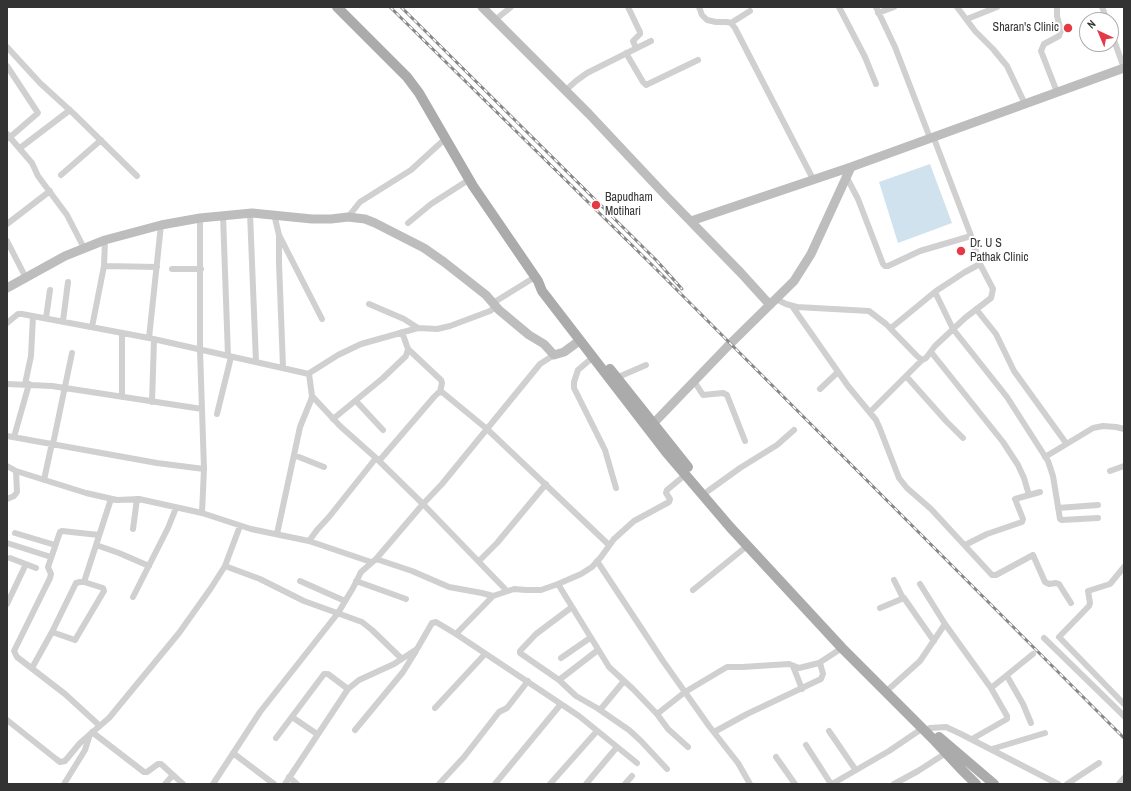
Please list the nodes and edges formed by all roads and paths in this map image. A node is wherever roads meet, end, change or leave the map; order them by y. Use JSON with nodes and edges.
{"nodes":[{"id":1,"x":337,"y":7,"type":"edge"},
{"id":2,"x":482,"y":7,"type":"edge"},
{"id":3,"x":511,"y":7,"type":"edge"},
{"id":4,"x":628,"y":7,"type":"edge"},
{"id":5,"x":699,"y":7,"type":"edge"},
{"id":6,"x":839,"y":7,"type":"edge"},
{"id":7,"x":894,"y":7,"type":"edge"},
{"id":8,"x":957,"y":7,"type":"edge"},
{"id":9,"x":997,"y":7,"type":"edge"},
{"id":10,"x":1057,"y":7,"type":"edge"},
{"id":11,"x":877,"y":10,"type":"edge"},
{"id":12,"x":750,"y":12,"type":"dead end"},
{"id":13,"x":967,"y":19,"type":"junction"},
{"id":14,"x":495,"y":20,"type":"junction"},
{"id":15,"x":731,"y":23,"type":"junction"},
{"id":16,"x":651,"y":41,"type":"dead end"},
{"id":17,"x":7,"y":47,"type":"edge"},
{"id":18,"x":636,"y":48,"type":"junction"},
{"id":19,"x":1118,"y":52,"type":"edge"},
{"id":20,"x":626,"y":53,"type":"junction"},
{"id":21,"x":698,"y":60,"type":"dead end"},
{"id":22,"x":7,"y":66,"type":"edge"},
{"id":23,"x":1124,"y":68,"type":"edge"},
{"id":24,"x":876,"y":84,"type":"dead end"},
{"id":25,"x":566,"y":90,"type":"junction"},
{"id":26,"x":1057,"y":92,"type":"junction"},
{"id":27,"x":1025,"y":104,"type":"junction"},
{"id":28,"x":70,"y":110,"type":"junction"},
{"id":29,"x":8,"y":136,"type":"edge"},
{"id":30,"x":932,"y":137,"type":"junction"},
{"id":31,"x":446,"y":138,"type":"junction"},
{"id":32,"x":100,"y":140,"type":"junction"},
{"id":33,"x":20,"y":148,"type":"junction"},
{"id":34,"x":851,"y":167,"type":"junction"},
{"id":35,"x":61,"y":175,"type":"dead end"},
{"id":36,"x":137,"y":176,"type":"dead end"},
{"id":37,"x":846,"y":176,"type":"junction"},
{"id":38,"x":813,"y":179,"type":"junction"},
{"id":39,"x":470,"y":180,"type":"junction"},
{"id":40,"x":50,"y":191,"type":"junction"},
{"id":41,"x":250,"y":213,"type":"junction"},
{"id":42,"x":274,"y":214,"type":"junction"},
{"id":43,"x":224,"y":215,"type":"junction"},
{"id":44,"x":348,"y":217,"type":"junction"},
{"id":45,"x":200,"y":218,"type":"junction"},
{"id":46,"x":691,"y":221,"type":"junction"},
{"id":47,"x":408,"y":223,"type":"dead end"},
{"id":48,"x":7,"y":224,"type":"edge"},
{"id":49,"x":160,"y":225,"type":"junction"},
{"id":50,"x":279,"y":235,"type":"junction"},
{"id":51,"x":971,"y":236,"type":"junction"},
{"id":52,"x":105,"y":240,"type":"junction"},
{"id":53,"x":7,"y":242,"type":"edge"},
{"id":54,"x":84,"y":248,"type":"junction"},
{"id":55,"x":980,"y":264,"type":"junction"},
{"id":56,"x":104,"y":266,"type":"junction"},
{"id":57,"x":157,"y":267,"type":"junction"},
{"id":58,"x":172,"y":269,"type":"dead end"},
{"id":59,"x":201,"y":269,"type":"junction"},
{"id":60,"x":26,"y":278,"type":"junction"},
{"id":61,"x":536,"y":279,"type":"junction"},
{"id":62,"x":68,"y":282,"type":"dead end"},
{"id":63,"x":7,"y":288,"type":"edge"},
{"id":64,"x":50,"y":290,"type":"dead end"},
{"id":65,"x":935,"y":292,"type":"junction"},
{"id":66,"x":773,"y":302,"type":"junction"},
{"id":67,"x":369,"y":304,"type":"dead end"},
{"id":68,"x":495,"y":305,"type":"junction"},
{"id":69,"x":792,"y":306,"type":"junction"},
{"id":70,"x":976,"y":309,"type":"junction"},
{"id":71,"x":33,"y":316,"type":"junction"},
{"id":72,"x":46,"y":318,"type":"junction"},
{"id":73,"x":322,"y":319,"type":"dead end"},
{"id":74,"x":63,"y":321,"type":"junction"},
{"id":75,"x":7,"y":323,"type":"edge"},
{"id":76,"x":92,"y":327,"type":"junction"},
{"id":77,"x":418,"y":328,"type":"junction"},
{"id":78,"x":891,"y":328,"type":"junction"},
{"id":79,"x":953,"y":329,"type":"junction"},
{"id":80,"x":402,"y":332,"type":"junction"},
{"id":81,"x":122,"y":334,"type":"junction"},
{"id":82,"x":152,"y":339,"type":"junction"},
{"id":83,"x":579,"y":341,"type":"junction"},
{"id":84,"x":408,"y":349,"type":"junction"},
{"id":85,"x":200,"y":350,"type":"junction"},
{"id":86,"x":931,"y":352,"type":"junction"},
{"id":87,"x":72,"y":353,"type":"dead end"},
{"id":88,"x":554,"y":355,"type":"junction"},
{"id":89,"x":230,"y":357,"type":"junction"},
{"id":90,"x":592,"y":358,"type":"junction"},
{"id":91,"x":922,"y":360,"type":"junction"},
{"id":92,"x":256,"y":362,"type":"junction"},
{"id":93,"x":646,"y":364,"type":"dead end"},
{"id":94,"x":283,"y":367,"type":"junction"},
{"id":95,"x":838,"y":372,"type":"junction"},
{"id":96,"x":310,"y":374,"type":"junction"},
{"id":97,"x":906,"y":376,"type":"junction"},
{"id":98,"x":616,"y":378,"type":"junction"},
{"id":99,"x":694,"y":381,"type":"junction"},
{"id":100,"x":7,"y":384,"type":"edge"},
{"id":101,"x":27,"y":384,"type":"junction"},
{"id":102,"x":65,"y":388,"type":"junction"},
{"id":103,"x":820,"y":389,"type":"dead end"},
{"id":104,"x":440,"y":392,"type":"junction"},
{"id":105,"x":312,"y":396,"type":"junction"},
{"id":106,"x":122,"y":397,"type":"junction"},
{"id":107,"x":356,"y":401,"type":"junction"},
{"id":108,"x":152,"y":402,"type":"junction"},
{"id":109,"x":202,"y":409,"type":"junction"},
{"id":110,"x":870,"y":412,"type":"junction"},
{"id":111,"x":217,"y":414,"type":"dead end"},
{"id":112,"x":334,"y":419,"type":"junction"},
{"id":113,"x":651,"y":426,"type":"junction"},
{"id":114,"x":487,"y":429,"type":"junction"},
{"id":115,"x":1124,"y":429,"type":"edge"},
{"id":116,"x":383,"y":430,"type":"dead end"},
{"id":117,"x":794,"y":430,"type":"dead end"},
{"id":118,"x":10,"y":436,"type":"edge"},
{"id":119,"x":964,"y":438,"type":"dead end"},
{"id":120,"x":745,"y":441,"type":"dead end"},
{"id":121,"x":1066,"y":443,"type":"junction"},
{"id":122,"x":53,"y":444,"type":"junction"},
{"id":123,"x":294,"y":455,"type":"junction"},
{"id":124,"x":1045,"y":457,"type":"junction"},
{"id":125,"x":378,"y":460,"type":"junction"},
{"id":126,"x":7,"y":466,"type":"edge"},
{"id":127,"x":1124,"y":466,"type":"edge"},
{"id":128,"x":324,"y":467,"type":"dead end"},
{"id":129,"x":204,"y":469,"type":"junction"},
{"id":130,"x":1110,"y":470,"type":"dead end"},
{"id":131,"x":16,"y":471,"type":"junction"},
{"id":132,"x":686,"y":475,"type":"junction"},
{"id":133,"x":44,"y":480,"type":"junction"},
{"id":134,"x":546,"y":484,"type":"junction"},
{"id":135,"x":616,"y":488,"type":"dead end"},
{"id":136,"x":708,"y":491,"type":"junction"},
{"id":137,"x":1040,"y":492,"type":"dead end"},
{"id":138,"x":1029,"y":494,"type":"junction"},
{"id":139,"x":7,"y":499,"type":"edge"},
{"id":140,"x":111,"y":499,"type":"junction"},
{"id":141,"x":137,"y":499,"type":"junction"},
{"id":142,"x":423,"y":504,"type":"junction"},
{"id":143,"x":1098,"y":505,"type":"dead end"},
{"id":144,"x":176,"y":508,"type":"junction"},
{"id":145,"x":1058,"y":508,"type":"junction"},
{"id":146,"x":202,"y":513,"type":"junction"},
{"id":147,"x":1098,"y":518,"type":"dead end"},
{"id":148,"x":240,"y":526,"type":"junction"},
{"id":149,"x":133,"y":529,"type":"dead end"},
{"id":150,"x":16,"y":533,"type":"dead end"},
{"id":151,"x":277,"y":534,"type":"junction"},
{"id":152,"x":99,"y":535,"type":"junction"},
{"id":153,"x":309,"y":541,"type":"junction"},
{"id":154,"x":7,"y":543,"type":"edge"},
{"id":155,"x":55,"y":545,"type":"junction"},
{"id":156,"x":609,"y":545,"type":"junction"},
{"id":157,"x":965,"y":545,"type":"junction"},
{"id":158,"x":96,"y":546,"type":"junction"},
{"id":159,"x":748,"y":546,"type":"junction"},
{"id":160,"x":16,"y":547,"type":"junction"},
{"id":161,"x":51,"y":557,"type":"junction"},
{"id":162,"x":8,"y":559,"type":"edge"},
{"id":163,"x":373,"y":561,"type":"junction"},
{"id":164,"x":479,"y":561,"type":"junction"},
{"id":165,"x":597,"y":561,"type":"junction"},
{"id":166,"x":26,"y":564,"type":"junction"},
{"id":167,"x":149,"y":566,"type":"junction"},
{"id":168,"x":225,"y":566,"type":"junction"},
{"id":169,"x":36,"y":568,"type":"dead end"},
{"id":170,"x":1124,"y":568,"type":"edge"},
{"id":171,"x":894,"y":580,"type":"dead end"},
{"id":172,"x":300,"y":581,"type":"dead end"},
{"id":173,"x":356,"y":581,"type":"junction"},
{"id":174,"x":84,"y":582,"type":"junction"},
{"id":175,"x":558,"y":584,"type":"junction"},
{"id":176,"x":920,"y":584,"type":"dead end"},
{"id":177,"x":693,"y":590,"type":"dead end"},
{"id":178,"x":508,"y":591,"type":"junction"},
{"id":179,"x":493,"y":596,"type":"junction"},
{"id":180,"x":133,"y":597,"type":"dead end"},
{"id":181,"x":903,"y":598,"type":"junction"},
{"id":182,"x":406,"y":599,"type":"dead end"},
{"id":183,"x":345,"y":601,"type":"junction"},
{"id":184,"x":1071,"y":603,"type":"dead end"},
{"id":185,"x":7,"y":604,"type":"edge"},
{"id":186,"x":572,"y":607,"type":"junction"},
{"id":187,"x":880,"y":608,"type":"dead end"},
{"id":188,"x":338,"y":613,"type":"junction"},
{"id":189,"x":945,"y":624,"type":"junction"},
{"id":190,"x":52,"y":632,"type":"junction"},
{"id":191,"x":456,"y":634,"type":"junction"},
{"id":192,"x":590,"y":638,"type":"junction"},
{"id":193,"x":1044,"y":638,"type":"dead end"},
{"id":194,"x":934,"y":641,"type":"junction"},
{"id":195,"x":842,"y":648,"type":"junction"},
{"id":196,"x":417,"y":650,"type":"junction"},
{"id":197,"x":598,"y":650,"type":"junction"},
{"id":198,"x":485,"y":654,"type":"junction"},
{"id":199,"x":1033,"y":654,"type":"dead end"},
{"id":200,"x":561,"y":658,"type":"dead end"},
{"id":201,"x":402,"y":659,"type":"junction"},
{"id":202,"x":820,"y":663,"type":"junction"},
{"id":203,"x":793,"y":666,"type":"junction"},
{"id":204,"x":32,"y":668,"type":"junction"},
{"id":205,"x":1007,"y":676,"type":"junction"},
{"id":206,"x":559,"y":680,"type":"junction"},
{"id":207,"x":528,"y":681,"type":"junction"},
{"id":208,"x":624,"y":681,"type":"junction"},
{"id":209,"x":890,"y":688,"type":"junction"},
{"id":210,"x":991,"y":688,"type":"junction"},
{"id":211,"x":348,"y":689,"type":"junction"},
{"id":212,"x":802,"y":689,"type":"junction"},
{"id":213,"x":685,"y":692,"type":"junction"},
{"id":214,"x":561,"y":704,"type":"junction"},
{"id":215,"x":1124,"y":704,"type":"edge"},
{"id":216,"x":435,"y":708,"type":"dead end"},
{"id":217,"x":600,"y":710,"type":"junction"},
{"id":218,"x":657,"y":714,"type":"junction"},
{"id":219,"x":1124,"y":716,"type":"edge"},
{"id":220,"x":292,"y":717,"type":"junction"},
{"id":221,"x":7,"y":720,"type":"edge"},
{"id":222,"x":1031,"y":723,"type":"dead end"},
{"id":223,"x":100,"y":726,"type":"junction"},
{"id":224,"x":926,"y":728,"type":"junction"},
{"id":225,"x":355,"y":730,"type":"dead end"},
{"id":226,"x":597,"y":731,"type":"junction"},
{"id":227,"x":714,"y":732,"type":"junction"},
{"id":228,"x":829,"y":732,"type":"dead end"},
{"id":229,"x":91,"y":733,"type":"junction"},
{"id":230,"x":1045,"y":733,"type":"dead end"},
{"id":231,"x":317,"y":734,"type":"junction"},
{"id":232,"x":276,"y":738,"type":"dead end"},
{"id":233,"x":972,"y":739,"type":"junction"},
{"id":234,"x":806,"y":745,"type":"dead end"},
{"id":235,"x":617,"y":747,"type":"junction"},
{"id":236,"x":688,"y":747,"type":"dead end"},
{"id":237,"x":992,"y":749,"type":"junction"},
{"id":238,"x":233,"y":753,"type":"junction"},
{"id":239,"x":952,"y":754,"type":"junction"},
{"id":240,"x":776,"y":757,"type":"dead end"},
{"id":241,"x":637,"y":763,"type":"dead end"},
{"id":242,"x":1099,"y":763,"type":"dead end"},
{"id":243,"x":667,"y":769,"type":"dead end"},
{"id":244,"x":856,"y":769,"type":"junction"},
{"id":245,"x":173,"y":775,"type":"junction"},
{"id":246,"x":632,"y":776,"type":"dead end"},
{"id":247,"x":289,"y":777,"type":"junction"},
{"id":248,"x":1124,"y":778,"type":"edge"},
{"id":249,"x":842,"y":781,"type":"edge"},
{"id":250,"x":64,"y":784,"type":"edge"},
{"id":251,"x":165,"y":784,"type":"edge"},
{"id":252,"x":183,"y":784,"type":"edge"},
{"id":253,"x":213,"y":784,"type":"edge"},
{"id":254,"x":274,"y":784,"type":"edge"},
{"id":255,"x":285,"y":784,"type":"edge"},
{"id":256,"x":297,"y":784,"type":"edge"},
{"id":257,"x":439,"y":784,"type":"edge"},
{"id":258,"x":495,"y":784,"type":"edge"},
{"id":259,"x":550,"y":784,"type":"edge"},
{"id":260,"x":586,"y":784,"type":"edge"},
{"id":261,"x":625,"y":784,"type":"edge"},
{"id":262,"x":750,"y":784,"type":"edge"},
{"id":263,"x":795,"y":784,"type":"edge"},
{"id":264,"x":832,"y":784,"type":"edge"},
{"id":265,"x":894,"y":784,"type":"edge"},
{"id":266,"x":976,"y":784,"type":"edge"},
{"id":267,"x":985,"y":784,"type":"edge"},
{"id":268,"x":994,"y":784,"type":"edge"},
{"id":269,"x":1058,"y":784,"type":"edge"},
{"id":270,"x":1067,"y":784,"type":"edge"},
{"id":271,"x":1119,"y":784,"type":"edge"}],
"edges":[{"from":1,"to":31,"type":"main road"},
{"from":2,"to":14,"type":"street"},
{"from":3,"to":14,"type":"street"},
{"from":4,"to":18,"type":"street"},
{"from":5,"to":15,"type":"street"},
{"from":6,"to":24,"type":"street"},
{"from":7,"to":11,"type":"street"},
{"from":8,"to":13,"type":"street"},
{"from":9,"to":13,"type":"street"},
{"from":10,"to":26,"type":"street"},
{"from":11,"to":30,"type":"street"},
{"from":12,"to":15,"type":"street"},
{"from":13,"to":27,"type":"street"},
{"from":14,"to":25,"type":"street"},
{"from":15,"to":38,"type":"street"},
{"from":16,"to":18,"type":"street"},
{"from":17,"to":28,"type":"street"},
{"from":18,"to":20,"type":"street"},
{"from":19,"to":23,"type":"street"},
{"from":20,"to":21,"type":"street"},
{"from":20,"to":25,"type":"street"},
{"from":22,"to":29,"type":"street"},
{"from":23,"to":26,"type":"street"},
{"from":25,"to":46,"type":"street"},
{"from":26,"to":27,"type":"street"},
{"from":27,"to":30,"type":"street"},
{"from":28,"to":32,"type":"street"},
{"from":28,"to":33,"type":"street"},
{"from":29,"to":33,"type":"street"},
{"from":30,"to":34,"type":"street"},
{"from":30,"to":51,"type":"street"},
{"from":31,"to":39,"type":"main road"},
{"from":31,"to":44,"type":"street"},
{"from":32,"to":35,"type":"street"},
{"from":32,"to":36,"type":"street"},
{"from":33,"to":40,"type":"street"},
{"from":34,"to":37,"type":"street"},
{"from":34,"to":38,"type":"street"},
{"from":37,"to":51,"type":"street"},
{"from":37,"to":66,"type":"street"},
{"from":38,"to":46,"type":"street"},
{"from":39,"to":47,"type":"street"},
{"from":39,"to":61,"type":"main road"},
{"from":40,"to":48,"type":"street"},
{"from":40,"to":54,"type":"street"},
{"from":41,"to":42,"type":"street"},
{"from":41,"to":43,"type":"street"},
{"from":41,"to":92,"type":"street"},
{"from":42,"to":44,"type":"street"},
{"from":42,"to":50,"type":"street"},
{"from":43,"to":45,"type":"street"},
{"from":43,"to":89,"type":"street"},
{"from":44,"to":68,"type":"street"},
{"from":45,"to":49,"type":"street"},
{"from":45,"to":59,"type":"street"},
{"from":46,"to":66,"type":"street"},
{"from":49,"to":52,"type":"street"},
{"from":49,"to":57,"type":"street"},
{"from":50,"to":73,"type":"street"},
{"from":50,"to":94,"type":"street"},
{"from":51,"to":55,"type":"street"},
{"from":52,"to":54,"type":"street"},
{"from":52,"to":56,"type":"street"},
{"from":53,"to":60,"type":"street"},
{"from":54,"to":60,"type":"street"},
{"from":55,"to":65,"type":"street"},
{"from":55,"to":70,"type":"street"},
{"from":56,"to":57,"type":"street"},
{"from":56,"to":76,"type":"street"},
{"from":57,"to":82,"type":"street"},
{"from":58,"to":59,"type":"street"},
{"from":59,"to":85,"type":"street"},
{"from":60,"to":63,"type":"street"},
{"from":61,"to":68,"type":"street"},
{"from":61,"to":83,"type":"main road"},
{"from":61,"to":98,"type":"main road"},
{"from":62,"to":74,"type":"street"},
{"from":64,"to":72,"type":"street"},
{"from":65,"to":78,"type":"street"},
{"from":65,"to":79,"type":"street"},
{"from":66,"to":69,"type":"street"},
{"from":66,"to":99,"type":"street"},
{"from":67,"to":77,"type":"street"},
{"from":68,"to":77,"type":"street"},
{"from":68,"to":88,"type":"street"},
{"from":69,"to":78,"type":"street"},
{"from":69,"to":95,"type":"street"},
{"from":70,"to":79,"type":"street"},
{"from":70,"to":121,"type":"street"},
{"from":71,"to":72,"type":"street"},
{"from":71,"to":75,"type":"street"},
{"from":71,"to":101,"type":"street"},
{"from":72,"to":74,"type":"street"},
{"from":74,"to":76,"type":"street"},
{"from":76,"to":81,"type":"street"},
{"from":77,"to":80,"type":"street"},
{"from":78,"to":91,"type":"street"},
{"from":79,"to":86,"type":"street"},
{"from":79,"to":124,"type":"street"},
{"from":80,"to":84,"type":"street"},
{"from":80,"to":96,"type":"street"},
{"from":81,"to":82,"type":"street"},
{"from":81,"to":106,"type":"street"},
{"from":82,"to":85,"type":"street"},
{"from":82,"to":108,"type":"street"},
{"from":83,"to":88,"type":"street"},
{"from":83,"to":90,"type":"main road"},
{"from":84,"to":104,"type":"street"},
{"from":84,"to":107,"type":"street"},
{"from":85,"to":89,"type":"street"},
{"from":85,"to":109,"type":"street"},
{"from":86,"to":91,"type":"street"},
{"from":86,"to":138,"type":"street"},
{"from":87,"to":102,"type":"street"},
{"from":88,"to":114,"type":"street"},
{"from":89,"to":92,"type":"street"},
{"from":89,"to":111,"type":"street"},
{"from":90,"to":113,"type":"main road"},
{"from":90,"to":135,"type":"street"},
{"from":91,"to":97,"type":"street"},
{"from":92,"to":94,"type":"street"},
{"from":93,"to":98,"type":"street"},
{"from":94,"to":96,"type":"street"},
{"from":95,"to":103,"type":"street"},
{"from":95,"to":110,"type":"street"},
{"from":96,"to":105,"type":"street"},
{"from":97,"to":110,"type":"street"},
{"from":97,"to":119,"type":"street"},
{"from":98,"to":113,"type":"main road"},
{"from":99,"to":113,"type":"street"},
{"from":99,"to":120,"type":"street"},
{"from":100,"to":101,"type":"street"},
{"from":101,"to":102,"type":"street"},
{"from":101,"to":118,"type":"street"},
{"from":102,"to":106,"type":"street"},
{"from":102,"to":122,"type":"street"},
{"from":104,"to":114,"type":"street"},
{"from":104,"to":125,"type":"street"},
{"from":105,"to":112,"type":"street"},
{"from":105,"to":123,"type":"street"},
{"from":106,"to":108,"type":"street"},
{"from":107,"to":112,"type":"street"},
{"from":107,"to":116,"type":"street"},
{"from":108,"to":109,"type":"street"},
{"from":109,"to":129,"type":"street"},
{"from":110,"to":157,"type":"street"},
{"from":112,"to":125,"type":"street"},
{"from":113,"to":132,"type":"main road"},
{"from":113,"to":136,"type":"main road"},
{"from":114,"to":134,"type":"street"},
{"from":114,"to":142,"type":"street"},
{"from":115,"to":121,"type":"street"},
{"from":117,"to":136,"type":"street"},
{"from":118,"to":122,"type":"street"},
{"from":121,"to":124,"type":"street"},
{"from":122,"to":129,"type":"street"},
{"from":122,"to":133,"type":"street"},
{"from":123,"to":128,"type":"street"},
{"from":123,"to":151,"type":"street"},
{"from":124,"to":145,"type":"street"},
{"from":125,"to":142,"type":"street"},
{"from":125,"to":153,"type":"street"},
{"from":126,"to":131,"type":"street"},
{"from":127,"to":130,"type":"street"},
{"from":129,"to":146,"type":"street"},
{"from":131,"to":133,"type":"street"},
{"from":131,"to":139,"type":"street"},
{"from":132,"to":156,"type":"street"},
{"from":132,"to":159,"type":"main road"},
{"from":133,"to":140,"type":"street"},
{"from":134,"to":156,"type":"street"},
{"from":134,"to":164,"type":"street"},
{"from":136,"to":209,"type":"main road"},
{"from":137,"to":138,"type":"street"},
{"from":138,"to":157,"type":"street"},
{"from":140,"to":141,"type":"street"},
{"from":140,"to":152,"type":"street"},
{"from":141,"to":144,"type":"street"},
{"from":141,"to":149,"type":"street"},
{"from":142,"to":163,"type":"street"},
{"from":142,"to":164,"type":"street"},
{"from":143,"to":145,"type":"street"},
{"from":144,"to":146,"type":"street"},
{"from":144,"to":167,"type":"street"},
{"from":145,"to":147,"type":"street"},
{"from":146,"to":148,"type":"street"},
{"from":148,"to":151,"type":"street"},
{"from":148,"to":168,"type":"street"},
{"from":150,"to":155,"type":"street"},
{"from":151,"to":153,"type":"street"},
{"from":152,"to":155,"type":"street"},
{"from":152,"to":158,"type":"street"},
{"from":153,"to":163,"type":"street"},
{"from":154,"to":160,"type":"street"},
{"from":155,"to":161,"type":"street"},
{"from":156,"to":165,"type":"street"},
{"from":157,"to":184,"type":"street"},
{"from":158,"to":167,"type":"street"},
{"from":158,"to":174,"type":"street"},
{"from":159,"to":177,"type":"street"},
{"from":159,"to":195,"type":"main road"},
{"from":160,"to":161,"type":"street"},
{"from":160,"to":162,"type":"street"},
{"from":161,"to":204,"type":"street"},
{"from":162,"to":166,"type":"street"},
{"from":163,"to":173,"type":"street"},
{"from":163,"to":179,"type":"street"},
{"from":164,"to":178,"type":"street"},
{"from":165,"to":175,"type":"street"},
{"from":165,"to":213,"type":"street"},
{"from":166,"to":169,"type":"street"},
{"from":166,"to":185,"type":"street"},
{"from":167,"to":180,"type":"street"},
{"from":168,"to":188,"type":"street"},
{"from":168,"to":223,"type":"street"},
{"from":170,"to":215,"type":"street"},
{"from":171,"to":181,"type":"street"},
{"from":172,"to":183,"type":"street"},
{"from":173,"to":182,"type":"street"},
{"from":173,"to":183,"type":"street"},
{"from":174,"to":190,"type":"street"},
{"from":174,"to":190,"type":"street"},
{"from":175,"to":178,"type":"street"},
{"from":175,"to":186,"type":"street"},
{"from":176,"to":189,"type":"street"},
{"from":178,"to":179,"type":"street"},
{"from":179,"to":191,"type":"street"},
{"from":181,"to":187,"type":"street"},
{"from":181,"to":194,"type":"street"},
{"from":183,"to":188,"type":"street"},
{"from":186,"to":192,"type":"street"},
{"from":186,"to":206,"type":"street"},
{"from":188,"to":201,"type":"street"},
{"from":188,"to":238,"type":"street"},
{"from":189,"to":194,"type":"street"},
{"from":189,"to":210,"type":"street"},
{"from":190,"to":204,"type":"street"},
{"from":191,"to":196,"type":"street"},
{"from":191,"to":198,"type":"street"},
{"from":192,"to":197,"type":"street"},
{"from":192,"to":200,"type":"street"},
{"from":193,"to":219,"type":"street"},
{"from":194,"to":209,"type":"street"},
{"from":195,"to":202,"type":"street"},
{"from":195,"to":224,"type":"main road"},
{"from":196,"to":201,"type":"street"},
{"from":196,"to":225,"type":"street"},
{"from":197,"to":206,"type":"street"},
{"from":197,"to":208,"type":"street"},
{"from":198,"to":207,"type":"street"},
{"from":198,"to":216,"type":"street"},
{"from":199,"to":205,"type":"street"},
{"from":201,"to":211,"type":"street"},
{"from":202,"to":203,"type":"street"},
{"from":202,"to":212,"type":"street"},
{"from":203,"to":212,"type":"street"},
{"from":203,"to":213,"type":"street"},
{"from":204,"to":223,"type":"street"},
{"from":205,"to":210,"type":"street"},
{"from":205,"to":222,"type":"street"},
{"from":206,"to":217,"type":"street"},
{"from":207,"to":214,"type":"street"},
{"from":207,"to":257,"type":"street"},
{"from":208,"to":217,"type":"street"},
{"from":208,"to":218,"type":"street"},
{"from":209,"to":224,"type":"main road"},
{"from":210,"to":233,"type":"street"},
{"from":211,"to":220,"type":"street"},
{"from":211,"to":231,"type":"street"},
{"from":212,"to":227,"type":"street"},
{"from":213,"to":218,"type":"street"},
{"from":213,"to":227,"type":"street"},
{"from":214,"to":226,"type":"street"},
{"from":214,"to":258,"type":"street"},
{"from":217,"to":243,"type":"street"},
{"from":218,"to":236,"type":"street"},
{"from":220,"to":231,"type":"street"},
{"from":220,"to":232,"type":"street"},
{"from":221,"to":229,"type":"street"},
{"from":223,"to":229,"type":"street"},
{"from":224,"to":233,"type":"street"},
{"from":224,"to":239,"type":"main road"},
{"from":224,"to":244,"type":"street"},
{"from":226,"to":235,"type":"street"},
{"from":226,"to":259,"type":"street"},
{"from":227,"to":262,"type":"street"},
{"from":228,"to":244,"type":"street"},
{"from":229,"to":245,"type":"street"},
{"from":229,"to":250,"type":"street"},
{"from":230,"to":237,"type":"street"},
{"from":231,"to":247,"type":"street"},
{"from":233,"to":237,"type":"street"},
{"from":234,"to":264,"type":"street"},
{"from":235,"to":241,"type":"street"},
{"from":235,"to":260,"type":"street"},
{"from":237,"to":269,"type":"street"},
{"from":238,"to":253,"type":"street"},
{"from":238,"to":254,"type":"street"},
{"from":239,"to":265,"type":"street"},
{"from":239,"to":266,"type":"main road"},
{"from":239,"to":267,"type":"main road"},
{"from":239,"to":268,"type":"main road"},
{"from":240,"to":263,"type":"street"},
{"from":242,"to":270,"type":"street"},
{"from":244,"to":249,"type":"street"},
{"from":245,"to":251,"type":"street"},
{"from":245,"to":252,"type":"street"},
{"from":246,"to":261,"type":"street"},
{"from":247,"to":255,"type":"street"},
{"from":247,"to":256,"type":"street"},
{"from":248,"to":271,"type":"street"},
{"from":249,"to":264,"type":"street"}]}
